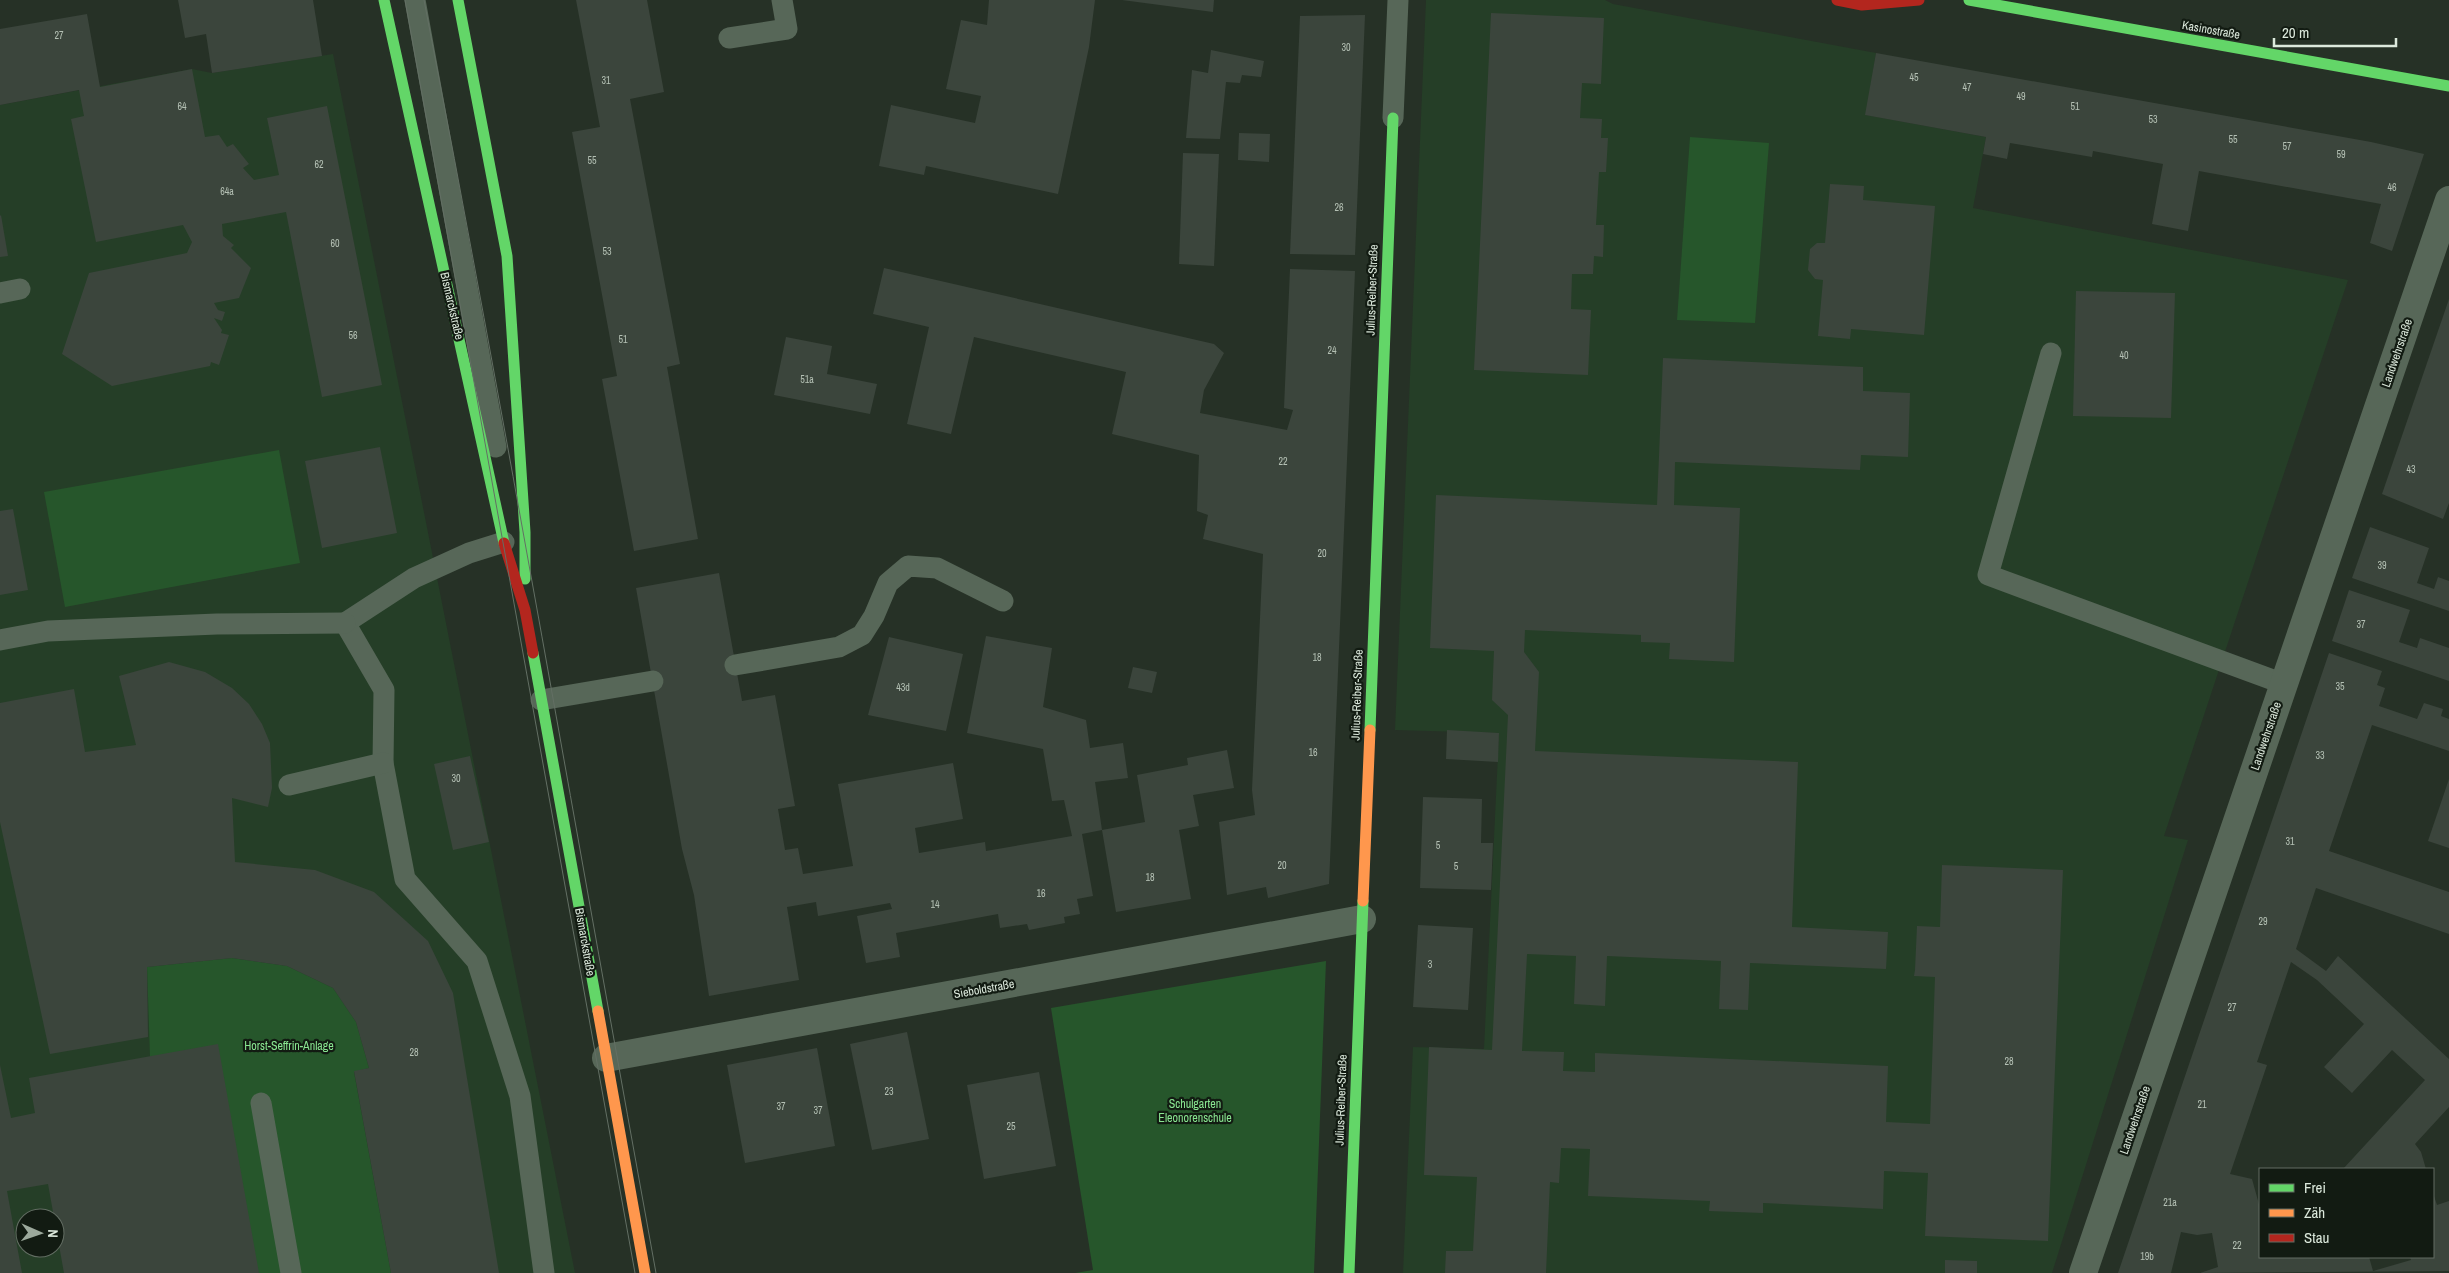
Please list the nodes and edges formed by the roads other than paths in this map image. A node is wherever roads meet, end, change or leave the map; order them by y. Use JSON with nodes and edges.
{"nodes":[{"id":1,"x":384,"y":0,"type":"edge"},
{"id":2,"x":415,"y":0,"type":"edge"},
{"id":3,"x":458,"y":0,"type":"edge"},
{"id":4,"x":782,"y":0,"type":"edge"},
{"id":5,"x":1398,"y":0,"type":"edge"},
{"id":6,"x":1837,"y":0,"type":"edge"},
{"id":7,"x":1919,"y":0,"type":"edge"},
{"id":8,"x":1969,"y":0,"type":"edge"},
{"id":9,"x":729,"y":38,"type":"dead end"},
{"id":10,"x":2449,"y":86,"type":"edge"},
{"id":11,"x":1393,"y":118,"type":"joint"},
{"id":12,"x":2449,"y":200,"type":"edge"},
{"id":13,"x":2051,"y":353,"type":"dead end"},
{"id":14,"x":504,"y":542,"type":"junction"},
{"id":15,"x":1003,"y":601,"type":"dead end"},
{"id":16,"x":525,"y":610,"type":"junction"},
{"id":17,"x":346,"y":623,"type":"junction"},
{"id":18,"x":0,"y":640,"type":"edge"},
{"id":19,"x":735,"y":665,"type":"dead end"},
{"id":20,"x":653,"y":681,"type":"dead end"},
{"id":21,"x":2284,"y":684,"type":"junction"},
{"id":22,"x":541,"y":700,"type":"junction"},
{"id":23,"x":383,"y":763,"type":"junction"},
{"id":24,"x":289,"y":785,"type":"dead end"},
{"id":25,"x":1362,"y":920,"type":"junction"},
{"id":26,"x":606,"y":1058,"type":"junction"},
{"id":27,"x":260,"y":1103,"type":"dead end"},
{"id":28,"x":291,"y":1273,"type":"edge"},
{"id":29,"x":544,"y":1273,"type":"edge"},
{"id":30,"x":645,"y":1273,"type":"edge"},
{"id":31,"x":1348,"y":1273,"type":"edge"},
{"id":32,"x":2083,"y":1273,"type":"edge"}],
"edges":[{"from":1,"to":14,"type":"main road","name":"Bismarckstraße"},
{"from":2,"to":16,"type":"lane","name":"Bismarckstraße"},
{"from":3,"to":16,"type":"main road","name":"Bismarckstraße"},
{"from":4,"to":9,"type":"lane"},
{"from":5,"to":11,"type":"lane"},
{"from":6,"to":7,"type":"main road"},
{"from":8,"to":10,"type":"main road","name":"Kasinostraße"},
{"from":11,"to":25,"type":"main road","name":"Julius-Reiber-Straße"},
{"from":12,"to":21,"type":"street","name":"Landwehrstraße"},
{"from":13,"to":21,"type":"lane"},
{"from":14,"to":16,"type":"main road","name":"Bismarckstraße"},
{"from":14,"to":17,"type":"lane"},
{"from":15,"to":19,"type":"lane"},
{"from":16,"to":22,"type":"main road","name":"Bismarckstraße"},
{"from":17,"to":18,"type":"lane"},
{"from":17,"to":23,"type":"lane"},
{"from":20,"to":22,"type":"lane"},
{"from":21,"to":32,"type":"street","name":"Landwehrstraße"},
{"from":22,"to":26,"type":"main road","name":"Bismarckstraße"},
{"from":23,"to":24,"type":"lane"},
{"from":23,"to":29,"type":"lane"},
{"from":25,"to":26,"type":"street","name":"Sieboldstraße"},
{"from":25,"to":31,"type":"main road","name":"Julius-Reiber-Straße"},
{"from":26,"to":30,"type":"main road","name":"Bismarckstraße"},
{"from":27,"to":28,"type":"lane"}]}
